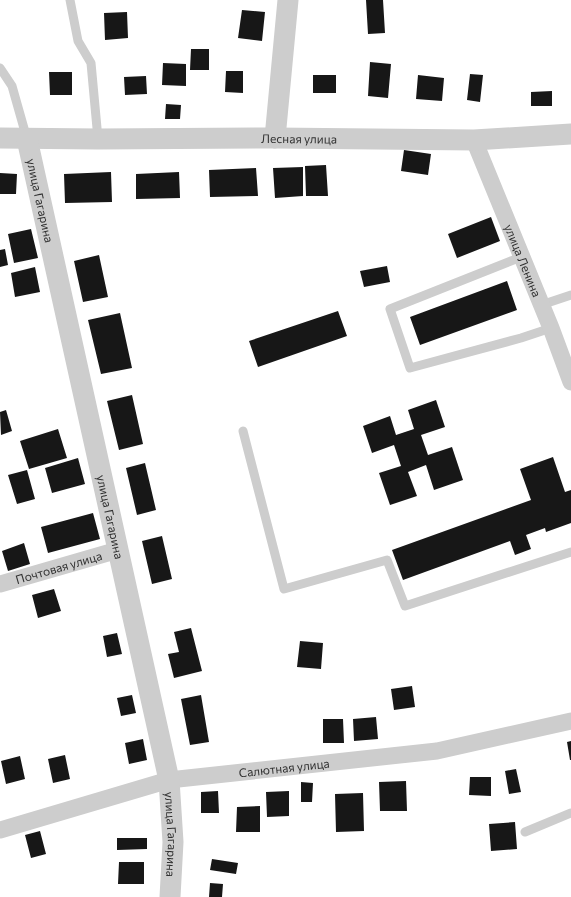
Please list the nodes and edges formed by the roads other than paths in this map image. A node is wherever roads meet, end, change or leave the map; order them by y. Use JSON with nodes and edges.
{"nodes":[{"id":1,"x":70,"y":0,"type":"edge"},
{"id":2,"x":288,"y":0,"type":"edge"},
{"id":3,"x":0,"y":68,"type":"edge"},
{"id":4,"x":571,"y":134,"type":"edge"},
{"id":5,"x":0,"y":138,"type":"edge"},
{"id":6,"x":274,"y":138,"type":"junction"},
{"id":7,"x":27,"y":139,"type":"junction"},
{"id":8,"x":98,"y":139,"type":"junction"},
{"id":9,"x":474,"y":140,"type":"junction"},
{"id":10,"x":522,"y":257,"type":"junction"},
{"id":11,"x":571,"y":295,"type":"edge"},
{"id":12,"x":541,"y":305,"type":"junction"},
{"id":13,"x":551,"y":328,"type":"junction"},
{"id":14,"x":571,"y":382,"type":"edge"},
{"id":15,"x":243,"y":431,"type":"dead end"},
{"id":16,"x":118,"y":550,"type":"junction"},
{"id":17,"x":571,"y":552,"type":"edge"},
{"id":18,"x":0,"y":584,"type":"edge"},
{"id":19,"x":571,"y":721,"type":"edge"},
{"id":20,"x":169,"y":780,"type":"junction"},
{"id":21,"x":571,"y":813,"type":"edge"},
{"id":22,"x":0,"y":830,"type":"edge"},
{"id":23,"x":525,"y":832,"type":"dead end"},
{"id":24,"x":170,"y":897,"type":"edge"}],
"edges":[{"from":1,"to":8,"type":"lane"},
{"from":2,"to":6,"type":"street"},
{"from":3,"to":7,"type":"lane"},
{"from":4,"to":9,"type":"street","name":"Лесная улица"},
{"from":5,"to":7,"type":"street","name":"Лесная улица"},
{"from":6,"to":8,"type":"street","name":"Лесная улица"},
{"from":6,"to":9,"type":"street","name":"Лесная улица"},
{"from":7,"to":8,"type":"street","name":"Лесная улица"},
{"from":7,"to":16,"type":"street","name":"улица Гагарина"},
{"from":9,"to":10,"type":"street","name":"улица Ленина"},
{"from":10,"to":12,"type":"street","name":"улица Ленина"},
{"from":10,"to":13,"type":"lane"},
{"from":11,"to":12,"type":"lane"},
{"from":12,"to":13,"type":"street","name":"улица Ленина"},
{"from":13,"to":14,"type":"street","name":"улица Ленина"},
{"from":15,"to":17,"type":"lane"},
{"from":16,"to":18,"type":"street","name":"Почтовая улица"},
{"from":16,"to":20,"type":"street","name":"улица Гагарина"},
{"from":19,"to":20,"type":"street","name":"Салютная улица"},
{"from":20,"to":22,"type":"street","name":"Салютная улица"},
{"from":20,"to":24,"type":"street","name":"улица Гагарина"},
{"from":21,"to":23,"type":"lane"}]}
